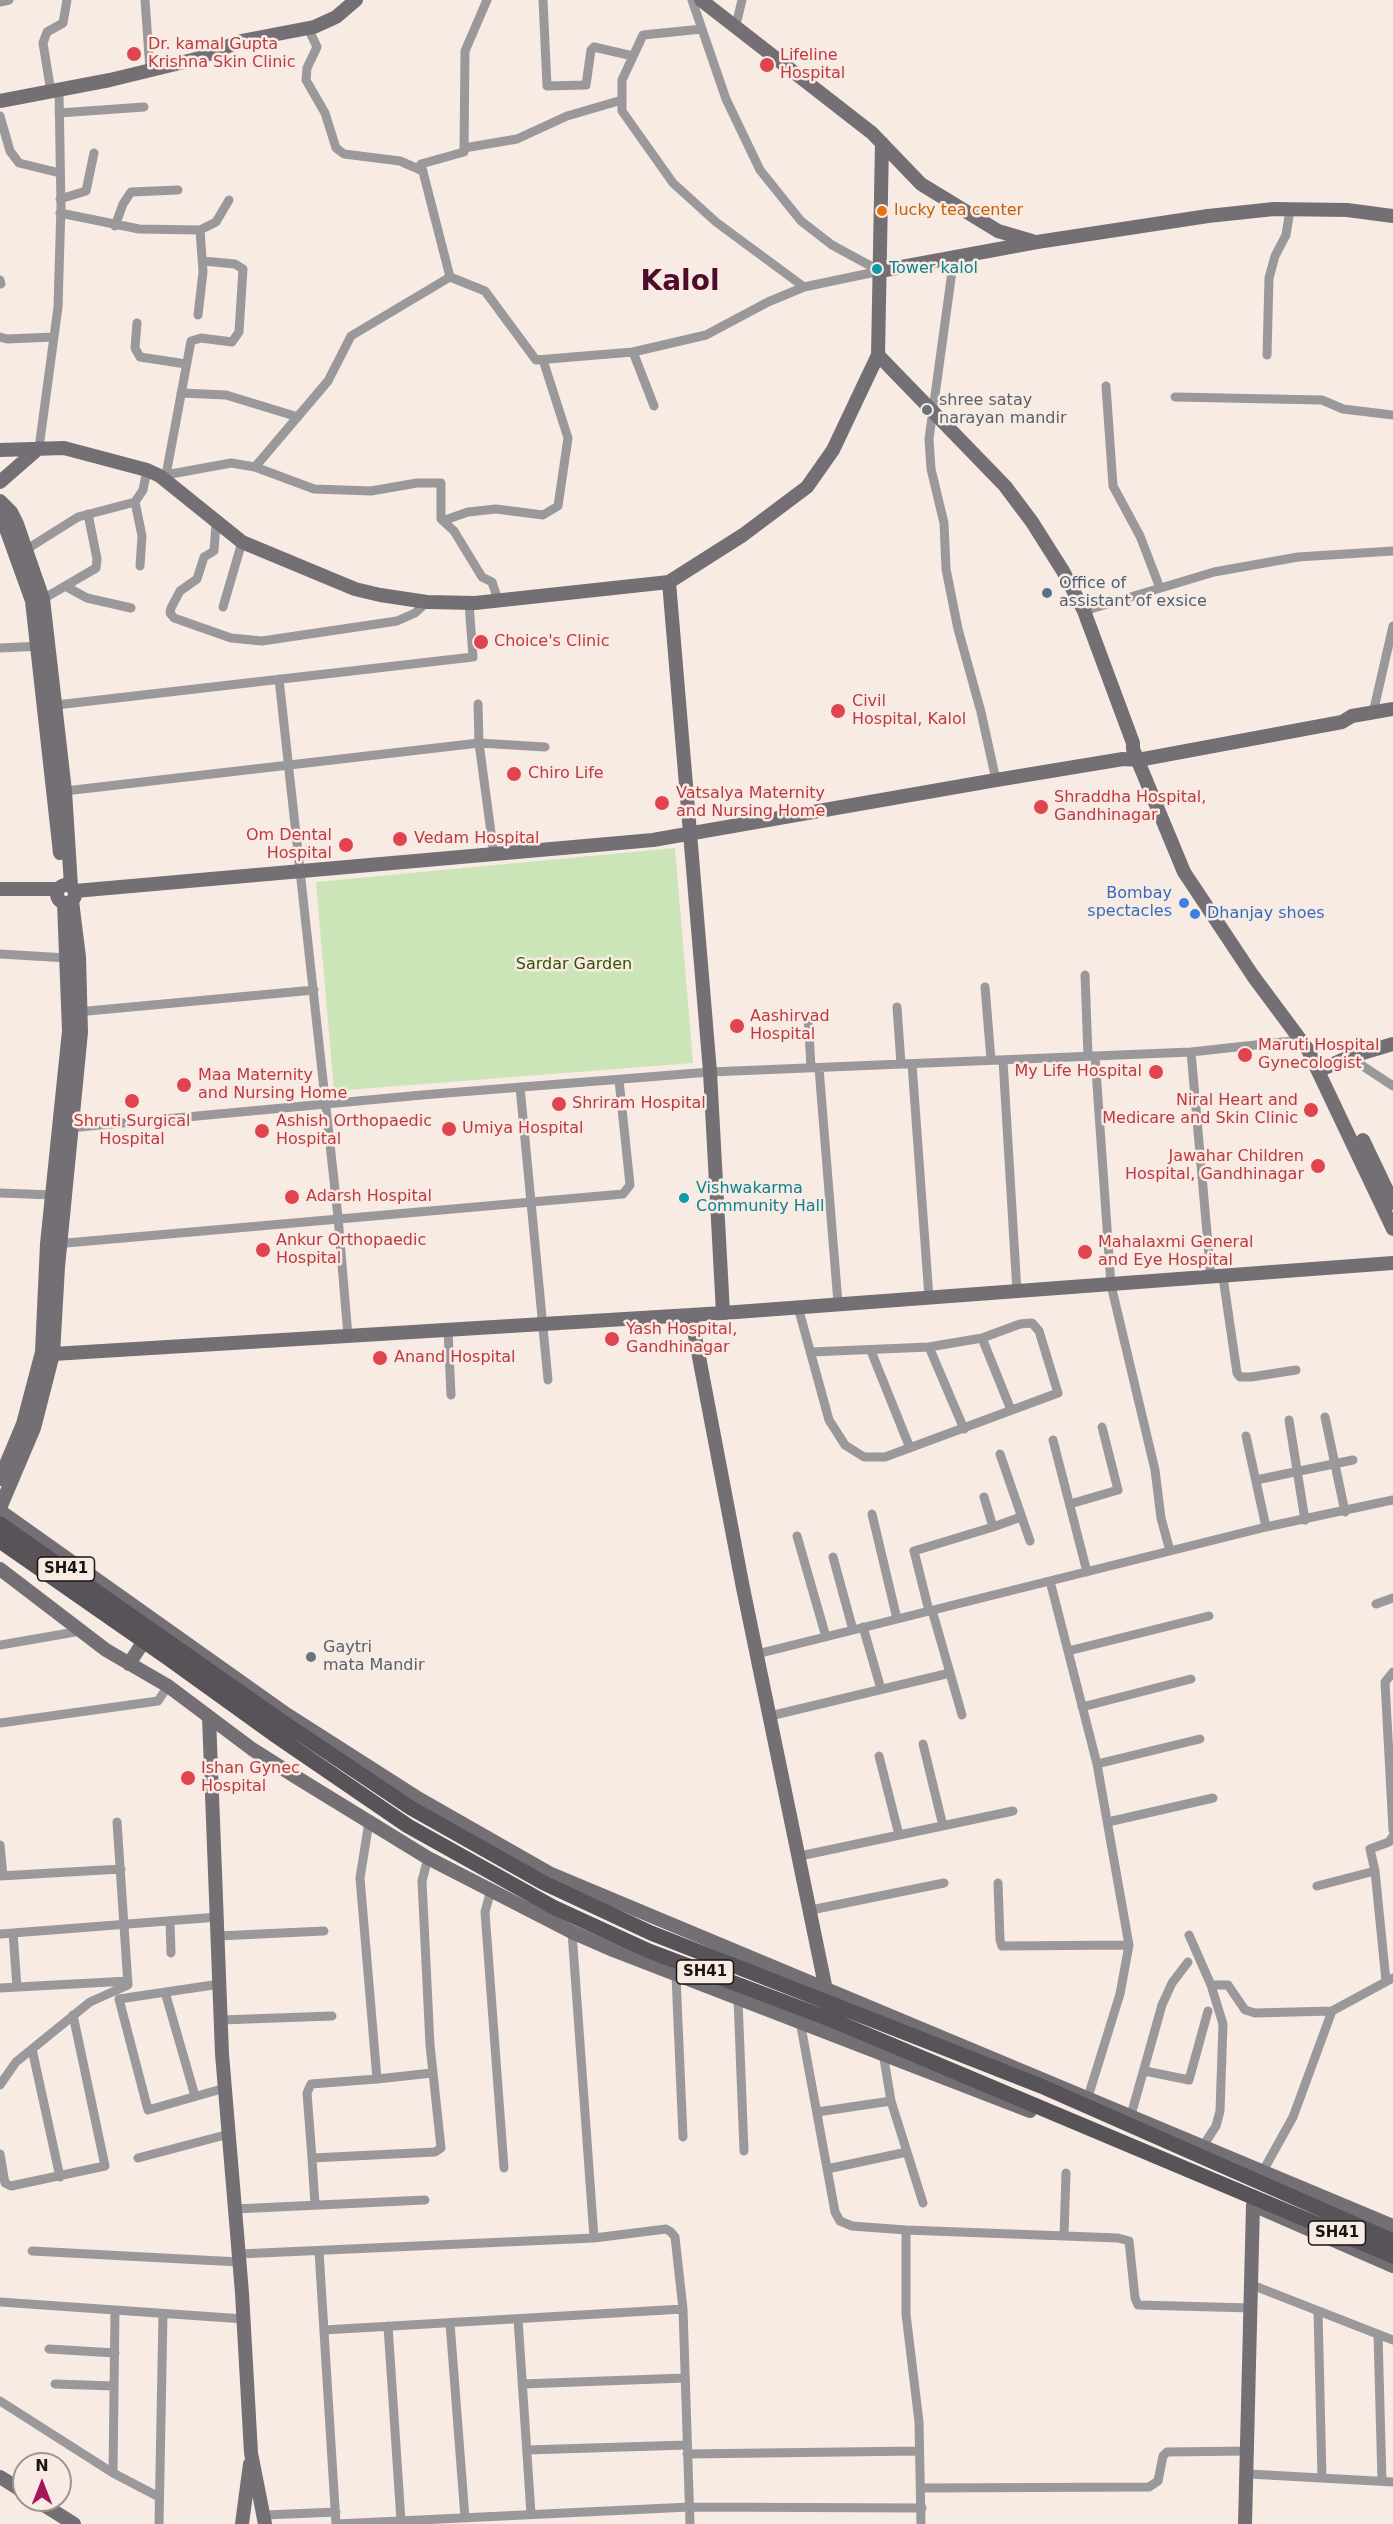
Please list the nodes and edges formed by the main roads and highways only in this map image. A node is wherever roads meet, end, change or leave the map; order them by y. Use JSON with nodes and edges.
{"nodes":[{"id":1,"x":0,"y":1524,"type":"edge"},
{"id":2,"x":0,"y":1541,"type":"edge"},
{"id":3,"x":127,"y":1620,"type":"junction"},
{"id":4,"x":1284,"y":2203,"type":"junction"},
{"id":5,"x":1393,"y":2241,"type":"edge"},
{"id":6,"x":1393,"y":2256,"type":"edge"}],
"edges":[{"from":1,"to":3,"type":"main road","number":"SH41"},
{"from":2,"to":3,"type":"main road","number":"SH41"},
{"from":3,"to":4,"type":"main road","number":"SH41"},
{"from":4,"to":5,"type":"main road","number":"SH41"},
{"from":4,"to":6,"type":"main road","number":"SH41"}]}
